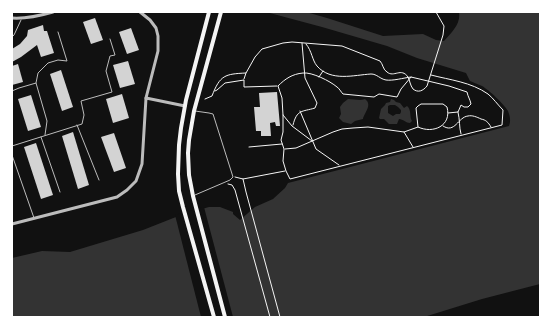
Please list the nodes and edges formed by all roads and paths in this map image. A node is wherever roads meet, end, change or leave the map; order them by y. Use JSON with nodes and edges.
{"nodes":[{"id":1,"x":53,"y":12,"type":"edge"},
{"id":2,"x":140,"y":12,"type":"edge"},
{"id":3,"x":209,"y":12,"type":"edge"},
{"id":4,"x":221,"y":12,"type":"edge"},
{"id":5,"x":436,"y":12,"type":"edge"},
{"id":6,"x":12,"y":18,"type":"edge"},
{"id":7,"x":22,"y":19,"type":"junction"},
{"id":8,"x":58,"y":32,"type":"dead end"},
{"id":9,"x":12,"y":37,"type":"edge"},
{"id":10,"x":110,"y":39,"type":"dead end"},
{"id":11,"x":302,"y":43,"type":"junction"},
{"id":12,"x":306,"y":43,"type":"junction"},
{"id":13,"x":323,"y":71,"type":"junction"},
{"id":14,"x":304,"y":72,"type":"junction"},
{"id":15,"x":246,"y":73,"type":"junction"},
{"id":16,"x":431,"y":75,"type":"junction"},
{"id":17,"x":319,"y":77,"type":"junction"},
{"id":18,"x":411,"y":77,"type":"junction"},
{"id":19,"x":244,"y":80,"type":"junction"},
{"id":20,"x":36,"y":83,"type":"junction"},
{"id":21,"x":278,"y":86,"type":"junction"},
{"id":22,"x":12,"y":91,"type":"edge"},
{"id":23,"x":214,"y":91,"type":"junction"},
{"id":24,"x":146,"y":98,"type":"junction"},
{"id":25,"x":205,"y":99,"type":"dead end"},
{"id":26,"x":185,"y":106,"type":"junction"},
{"id":27,"x":194,"y":111,"type":"junction"},
{"id":28,"x":300,"y":111,"type":"junction"},
{"id":29,"x":458,"y":112,"type":"junction"},
{"id":30,"x":448,"y":113,"type":"junction"},
{"id":31,"x":282,"y":115,"type":"junction"},
{"id":32,"x":460,"y":121,"type":"junction"},
{"id":33,"x":77,"y":125,"type":"junction"},
{"id":34,"x":292,"y":126,"type":"junction"},
{"id":35,"x":442,"y":126,"type":"junction"},
{"id":36,"x":418,"y":127,"type":"junction"},
{"id":37,"x":491,"y":128,"type":"junction"},
{"id":38,"x":404,"y":132,"type":"junction"},
{"id":39,"x":462,"y":135,"type":"junction"},
{"id":40,"x":45,"y":136,"type":"junction"},
{"id":41,"x":41,"y":137,"type":"junction"},
{"id":42,"x":312,"y":141,"type":"junction"},
{"id":43,"x":282,"y":144,"type":"junction"},
{"id":44,"x":12,"y":146,"type":"edge"},
{"id":45,"x":249,"y":147,"type":"dead end"},
{"id":46,"x":413,"y":147,"type":"junction"},
{"id":47,"x":284,"y":149,"type":"junction"},
{"id":48,"x":12,"y":155,"type":"edge"},
{"id":49,"x":339,"y":166,"type":"junction"},
{"id":50,"x":16,"y":167,"type":"junction"},
{"id":51,"x":12,"y":168,"type":"edge"},
{"id":52,"x":286,"y":171,"type":"junction"},
{"id":53,"x":233,"y":176,"type":"junction"},
{"id":54,"x":243,"y":179,"type":"junction"},
{"id":55,"x":99,"y":180,"type":"dead end"},
{"id":56,"x":223,"y":183,"type":"junction"},
{"id":57,"x":60,"y":192,"type":"dead end"},
{"id":58,"x":193,"y":196,"type":"junction"},
{"id":59,"x":34,"y":218,"type":"junction"},
{"id":60,"x":12,"y":224,"type":"edge"},
{"id":61,"x":214,"y":317,"type":"edge"},
{"id":62,"x":225,"y":317,"type":"edge"},
{"id":63,"x":270,"y":317,"type":"edge"},
{"id":64,"x":280,"y":317,"type":"edge"}],
"edges":[{"from":1,"to":7,"type":"street"},
{"from":2,"to":24,"type":"street"},
{"from":3,"to":26,"type":"main road"},
{"from":4,"to":27,"type":"main road"},
{"from":5,"to":16,"type":"path"},
{"from":6,"to":7,"type":"street"},
{"from":7,"to":9,"type":"lane"},
{"from":8,"to":20,"type":"lane"},
{"from":10,"to":33,"type":"lane"},
{"from":11,"to":12,"type":"path"},
{"from":11,"to":14,"type":"path"},
{"from":11,"to":15,"type":"path"},
{"from":12,"to":13,"type":"path"},
{"from":12,"to":16,"type":"path"},
{"from":13,"to":17,"type":"path"},
{"from":13,"to":18,"type":"path"},
{"from":14,"to":17,"type":"path"},
{"from":14,"to":21,"type":"path"},
{"from":14,"to":28,"type":"path"},
{"from":15,"to":19,"type":"path"},
{"from":15,"to":23,"type":"path"},
{"from":16,"to":37,"type":"path"},
{"from":17,"to":18,"type":"path"},
{"from":18,"to":29,"type":"path"},
{"from":19,"to":21,"type":"path"},
{"from":19,"to":23,"type":"path"},
{"from":20,"to":22,"type":"lane"},
{"from":20,"to":40,"type":"lane"},
{"from":21,"to":31,"type":"path"},
{"from":23,"to":25,"type":"path"},
{"from":24,"to":26,"type":"street"},
{"from":24,"to":59,"type":"street"},
{"from":26,"to":61,"type":"main road"},
{"from":27,"to":53,"type":"lane"},
{"from":27,"to":58,"type":"main road"},
{"from":28,"to":34,"type":"path"},
{"from":28,"to":42,"type":"path"},
{"from":29,"to":30,"type":"path"},
{"from":29,"to":32,"type":"path"},
{"from":30,"to":35,"type":"path"},
{"from":30,"to":36,"type":"path"},
{"from":31,"to":34,"type":"path"},
{"from":31,"to":43,"type":"path"},
{"from":32,"to":35,"type":"path"},
{"from":32,"to":37,"type":"path"},
{"from":32,"to":39,"type":"path"},
{"from":33,"to":40,"type":"lane"},
{"from":33,"to":55,"type":"lane"},
{"from":34,"to":42,"type":"path"},
{"from":35,"to":36,"type":"path"},
{"from":36,"to":38,"type":"path"},
{"from":37,"to":39,"type":"path"},
{"from":38,"to":42,"type":"path"},
{"from":38,"to":46,"type":"path"},
{"from":39,"to":46,"type":"path"},
{"from":40,"to":41,"type":"lane"},
{"from":41,"to":44,"type":"lane"},
{"from":41,"to":57,"type":"lane"},
{"from":42,"to":47,"type":"path"},
{"from":42,"to":49,"type":"path"},
{"from":43,"to":45,"type":"path"},
{"from":43,"to":47,"type":"path"},
{"from":46,"to":49,"type":"path"},
{"from":47,"to":52,"type":"path"},
{"from":48,"to":50,"type":"lane"},
{"from":49,"to":52,"type":"path"},
{"from":50,"to":51,"type":"lane"},
{"from":50,"to":59,"type":"lane"},
{"from":52,"to":54,"type":"path"},
{"from":53,"to":54,"type":"path"},
{"from":53,"to":56,"type":"lane"},
{"from":54,"to":64,"type":"path"},
{"from":56,"to":58,"type":"lane"},
{"from":56,"to":63,"type":"path"},
{"from":58,"to":62,"type":"main road"},
{"from":59,"to":60,"type":"street"}]}
